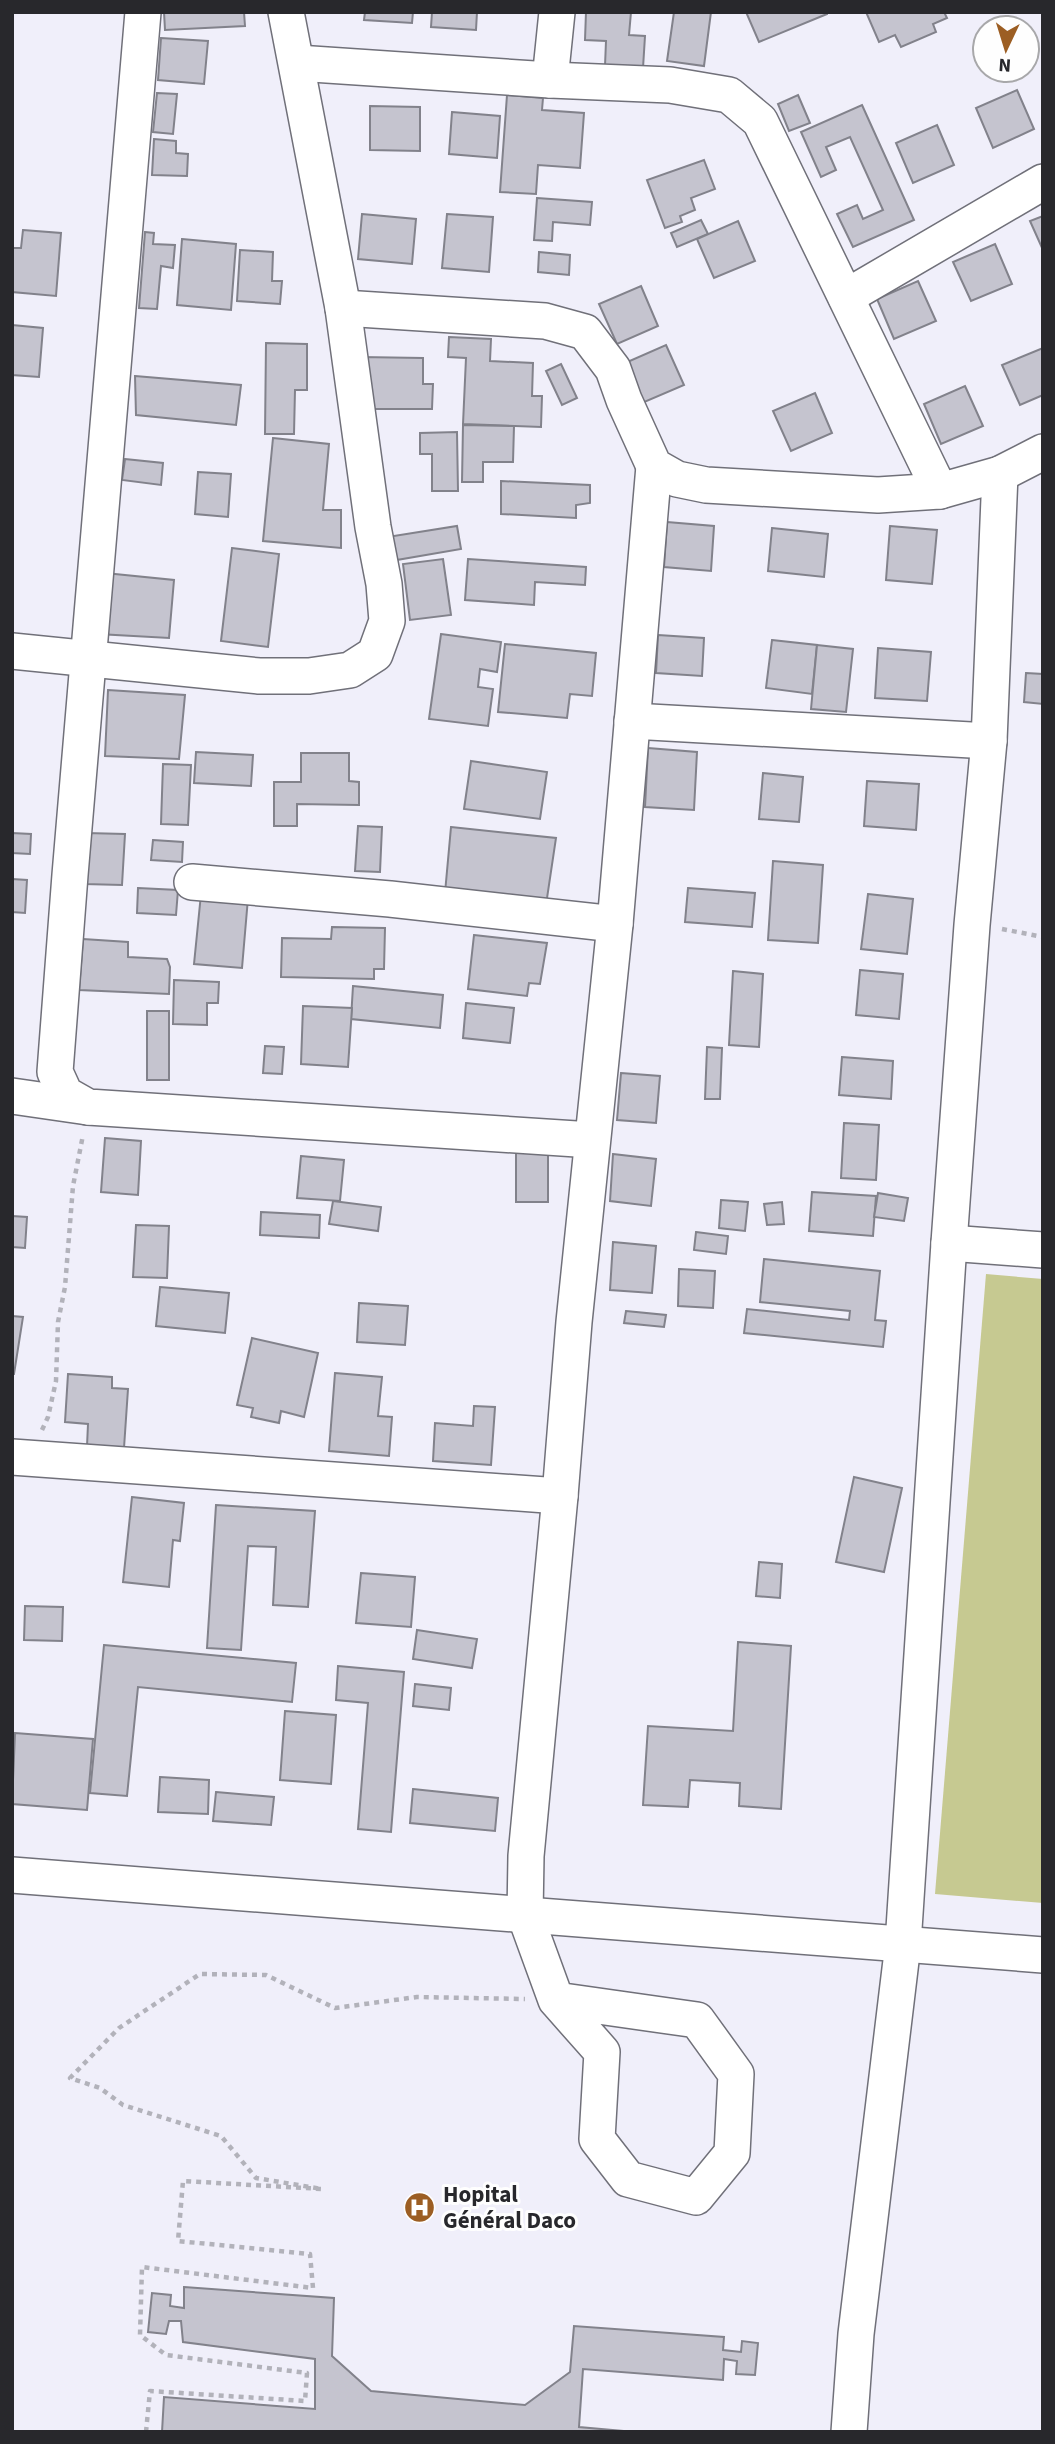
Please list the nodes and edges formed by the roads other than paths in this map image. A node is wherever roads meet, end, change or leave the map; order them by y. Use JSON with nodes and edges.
{"nodes":[{"id":1,"x":143,"y":12,"type":"edge"},
{"id":2,"x":286,"y":12,"type":"edge"},
{"id":3,"x":556,"y":12,"type":"edge"},
{"id":4,"x":297,"y":62,"type":"junction"},
{"id":5,"x":550,"y":80,"type":"junction"},
{"id":6,"x":1043,"y":182,"type":"edge"},
{"id":7,"x":846,"y":297,"type":"junction"},
{"id":8,"x":344,"y":308,"type":"junction"},
{"id":9,"x":1043,"y":452,"type":"edge"},
{"id":10,"x":654,"y":466,"type":"junction"},
{"id":11,"x":1000,"y":474,"type":"junction"},
{"id":12,"x":940,"y":491,"type":"junction"},
{"id":13,"x":12,"y":651,"type":"edge"},
{"id":14,"x":88,"y":658,"type":"junction"},
{"id":15,"x":632,"y":721,"type":"junction"},
{"id":16,"x":989,"y":741,"type":"junction"},
{"id":17,"x":192,"y":882,"type":"dead end"},
{"id":18,"x":615,"y":924,"type":"junction"},
{"id":19,"x":12,"y":1096,"type":"edge"},
{"id":20,"x":88,"y":1107,"type":"junction"},
{"id":21,"x":592,"y":1140,"type":"junction"},
{"id":22,"x":948,"y":1243,"type":"junction"},
{"id":23,"x":1043,"y":1250,"type":"edge"},
{"id":24,"x":21,"y":1457,"type":"edge"},
{"id":25,"x":560,"y":1496,"type":"junction"},
{"id":26,"x":12,"y":1875,"type":"edge"},
{"id":27,"x":524,"y":1915,"type":"junction"},
{"id":28,"x":903,"y":1944,"type":"junction"},
{"id":29,"x":1043,"y":1955,"type":"edge"},
{"id":30,"x":556,"y":2000,"type":"junction"},
{"id":31,"x":849,"y":2432,"type":"edge"}],
"edges":[{"from":1,"to":14,"type":"street"},
{"from":2,"to":4,"type":"street"},
{"from":3,"to":5,"type":"street"},
{"from":4,"to":5,"type":"street"},
{"from":4,"to":8,"type":"street"},
{"from":5,"to":7,"type":"street"},
{"from":6,"to":7,"type":"street"},
{"from":7,"to":12,"type":"street"},
{"from":8,"to":10,"type":"street"},
{"from":8,"to":14,"type":"street"},
{"from":9,"to":11,"type":"street"},
{"from":10,"to":12,"type":"street"},
{"from":10,"to":15,"type":"street"},
{"from":11,"to":12,"type":"street"},
{"from":11,"to":16,"type":"street"},
{"from":13,"to":14,"type":"street"},
{"from":14,"to":20,"type":"street"},
{"from":15,"to":16,"type":"street"},
{"from":15,"to":18,"type":"street"},
{"from":16,"to":22,"type":"street"},
{"from":17,"to":18,"type":"street"},
{"from":18,"to":21,"type":"street"},
{"from":19,"to":20,"type":"street"},
{"from":20,"to":21,"type":"street"},
{"from":21,"to":25,"type":"street"},
{"from":22,"to":23,"type":"street"},
{"from":22,"to":28,"type":"street"},
{"from":24,"to":25,"type":"street"},
{"from":25,"to":27,"type":"street"},
{"from":26,"to":27,"type":"street"},
{"from":27,"to":28,"type":"street"},
{"from":27,"to":30,"type":"street"},
{"from":28,"to":29,"type":"street"},
{"from":28,"to":31,"type":"street"},
{"from":30,"to":30,"type":"street"}]}
